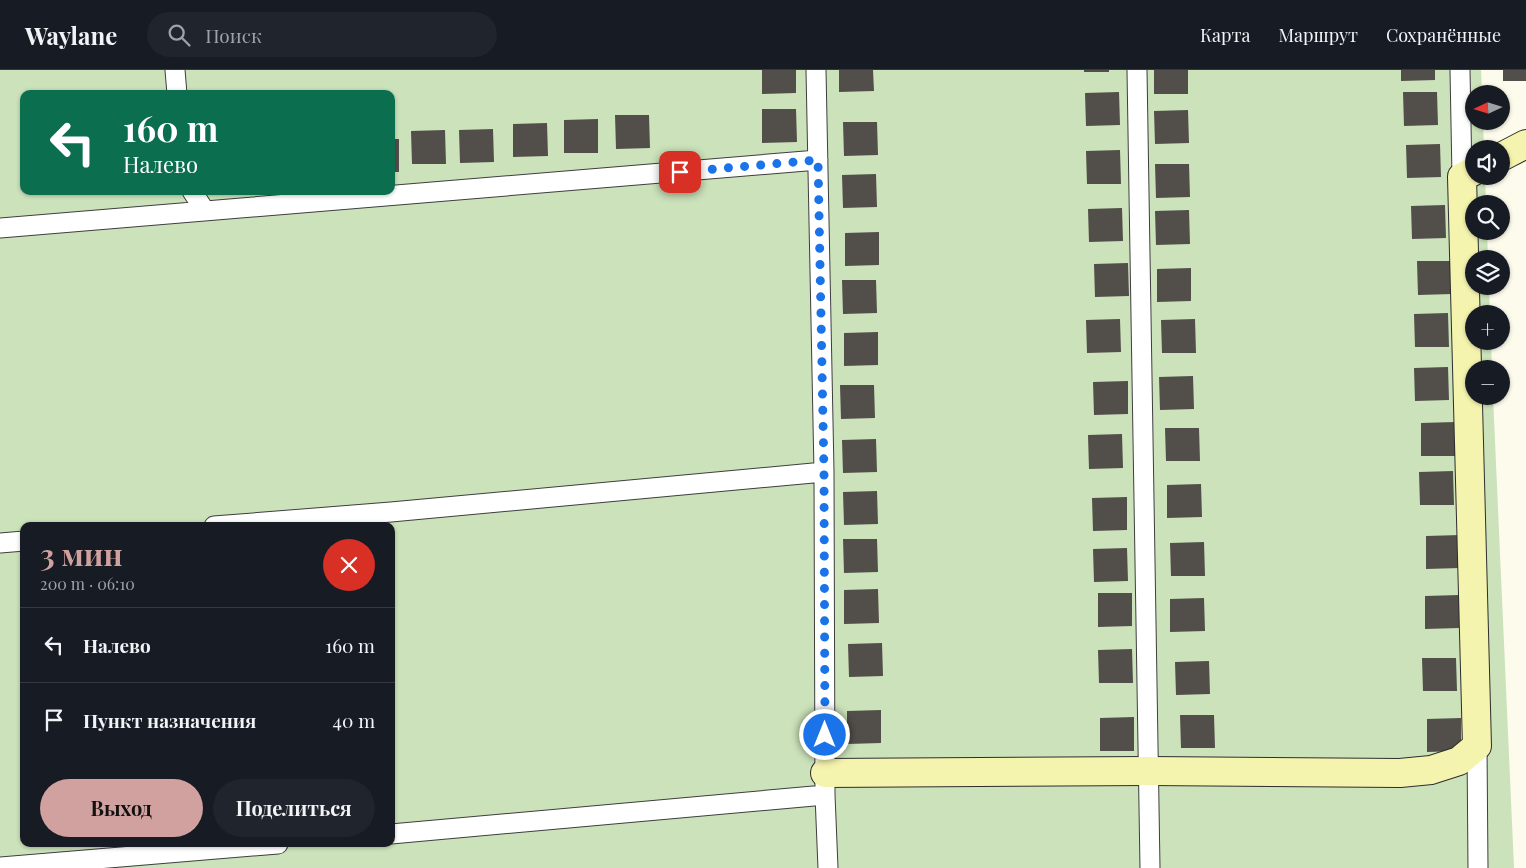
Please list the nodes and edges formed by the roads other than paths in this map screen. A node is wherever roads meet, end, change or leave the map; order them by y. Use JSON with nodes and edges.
{"nodes":[{"id":1,"x":175,"y":70,"type":"edge"},
{"id":2,"x":816,"y":70,"type":"edge"},
{"id":3,"x":1137,"y":70,"type":"edge"},
{"id":4,"x":1460,"y":70,"type":"edge"},
{"id":5,"x":177,"y":90,"type":"edge"},
{"id":6,"x":1465,"y":140,"type":"edge"},
{"id":7,"x":1526,"y":144,"type":"edge"},
{"id":8,"x":1510,"y":152,"type":"edge"},
{"id":9,"x":818,"y":160,"type":"junction"},
{"id":10,"x":1468,"y":185,"type":"edge"},
{"id":11,"x":195,"y":195,"type":"edge"},
{"id":12,"x":205,"y":211,"type":"junction"},
{"id":13,"x":0,"y":228,"type":"edge"},
{"id":14,"x":824,"y":472,"type":"junction"},
{"id":15,"x":264,"y":522,"type":"edge"},
{"id":16,"x":20,"y":541,"type":"edge"},
{"id":17,"x":0,"y":543,"type":"edge"},
{"id":18,"x":1477,"y":746,"type":"junction"},
{"id":19,"x":1149,"y":770,"type":"junction"},
{"id":20,"x":825,"y":784,"type":"junction"},
{"id":21,"x":395,"y":834,"type":"edge"},
{"id":22,"x":242,"y":847,"type":"edge"},
{"id":23,"x":0,"y":867,"type":"edge"},
{"id":24,"x":828,"y":868,"type":"edge"},
{"id":25,"x":1150,"y":868,"type":"edge"},
{"id":26,"x":1478,"y":868,"type":"edge"}],
"edges":[{"from":1,"to":5,"type":"street"},
{"from":2,"to":9,"type":"street"},
{"from":3,"to":19,"type":"street"},
{"from":4,"to":6,"type":"street"},
{"from":7,"to":8,"type":"street"},
{"from":9,"to":12,"type":"street"},
{"from":9,"to":14,"type":"street"},
{"from":10,"to":18,"type":"street"},
{"from":11,"to":12,"type":"street"},
{"from":12,"to":13,"type":"street"},
{"from":14,"to":15,"type":"street"},
{"from":14,"to":20,"type":"street"},
{"from":16,"to":17,"type":"street"},
{"from":18,"to":19,"type":"street"},
{"from":18,"to":26,"type":"street"},
{"from":19,"to":20,"type":"street"},
{"from":19,"to":25,"type":"street"},
{"from":20,"to":21,"type":"street"},
{"from":20,"to":24,"type":"street"},
{"from":22,"to":23,"type":"street"}]}
